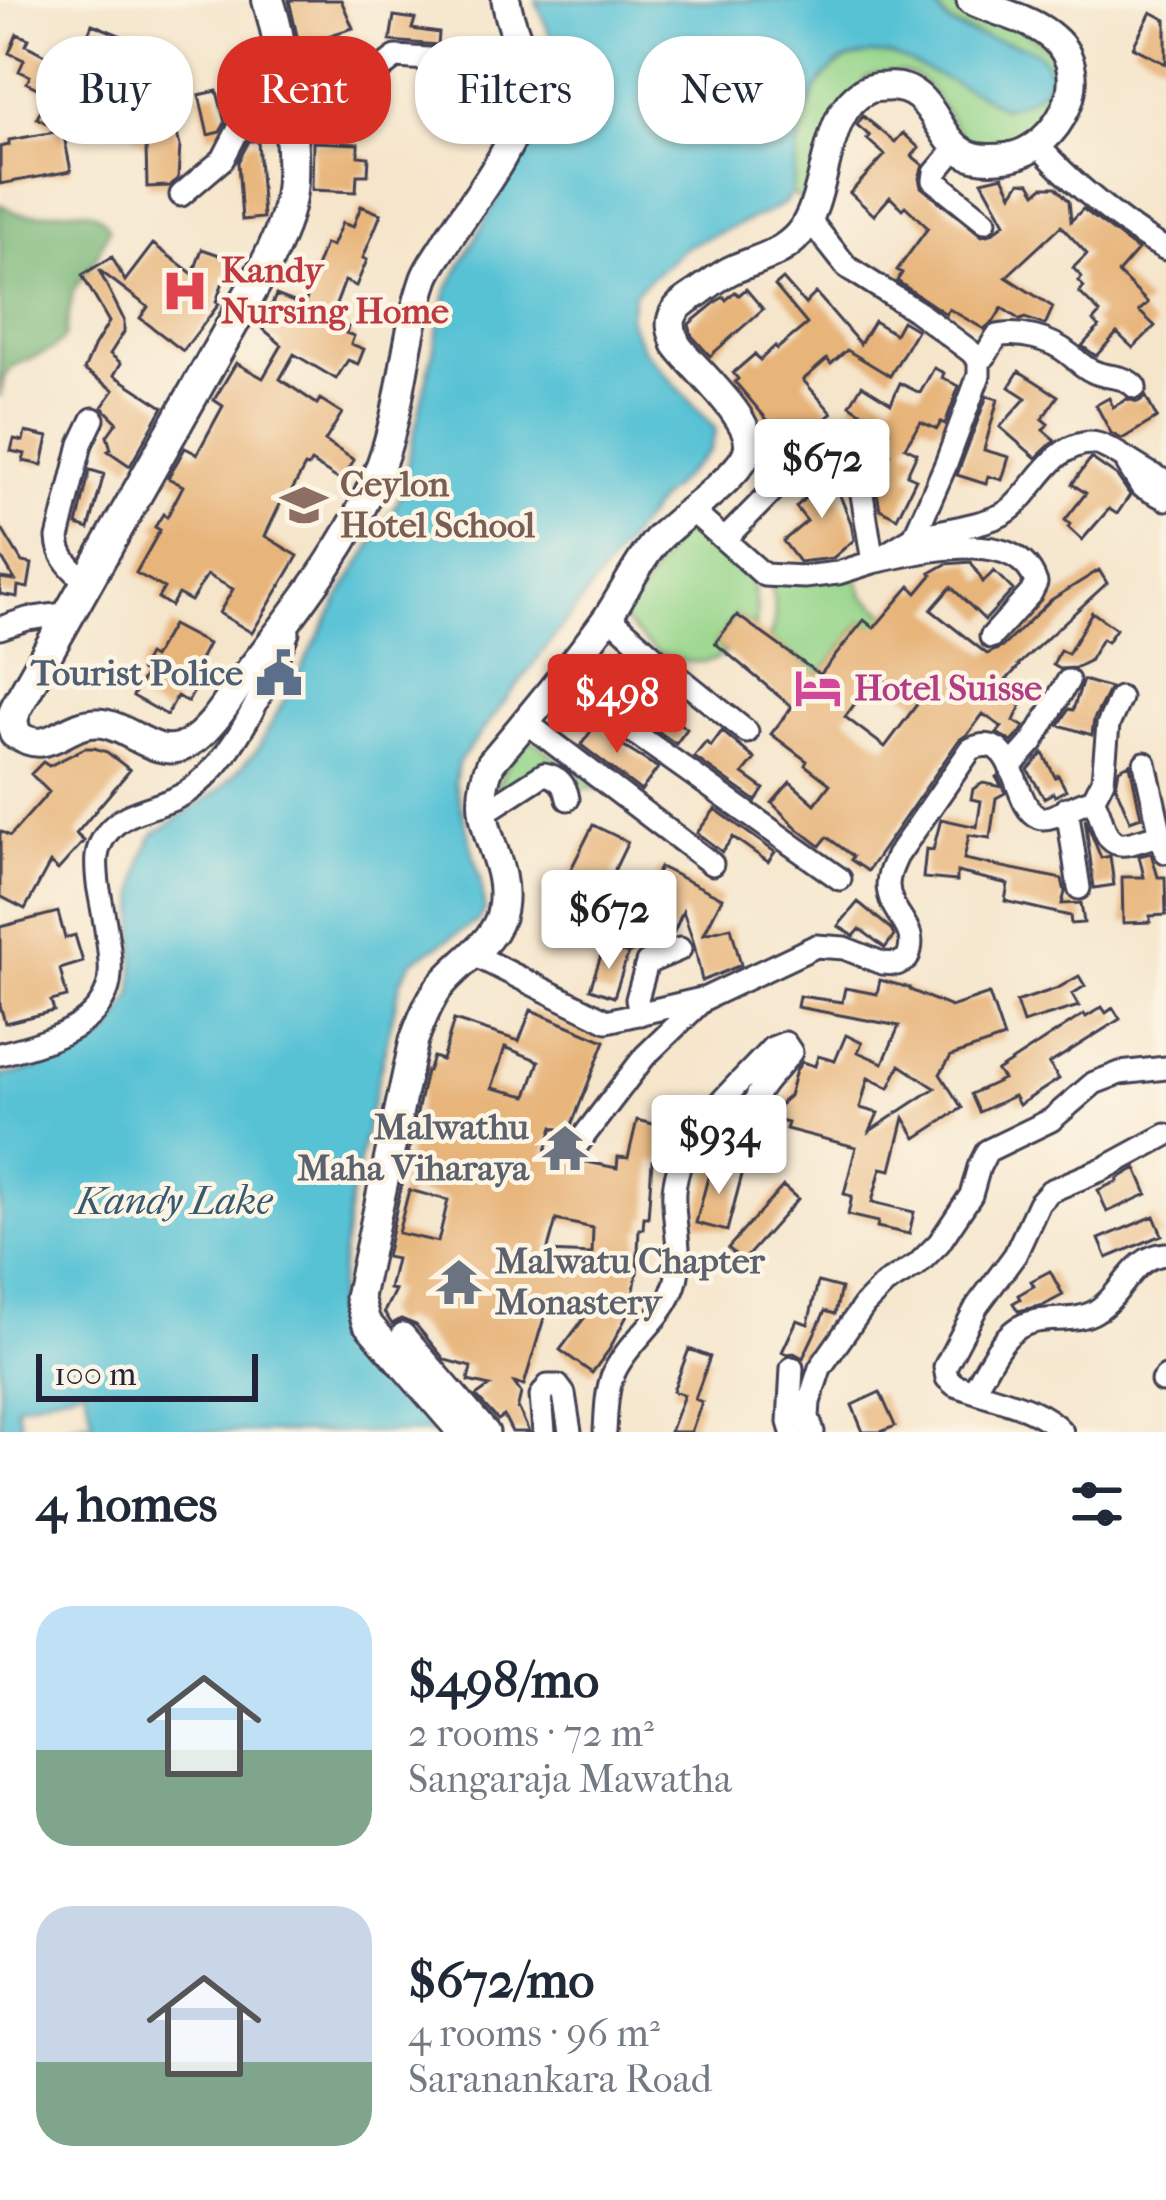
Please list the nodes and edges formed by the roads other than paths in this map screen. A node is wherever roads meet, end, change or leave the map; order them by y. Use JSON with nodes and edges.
{"nodes":[{"id":1,"x":268,"y":0,"type":"edge"},
{"id":2,"x":506,"y":0,"type":"edge"},
{"id":3,"x":971,"y":0,"type":"edge"},
{"id":4,"x":276,"y":36,"type":"edge"},
{"id":5,"x":518,"y":36,"type":"edge"},
{"id":6,"x":231,"y":144,"type":"edge"},
{"id":7,"x":289,"y":144,"type":"edge"},
{"id":8,"x":508,"y":144,"type":"edge"},
{"id":9,"x":1038,"y":145,"type":"junction"},
{"id":10,"x":957,"y":147,"type":"junction"},
{"id":11,"x":181,"y":195,"type":"dead end"},
{"id":12,"x":809,"y":219,"type":"junction"},
{"id":13,"x":985,"y":220,"type":"dead end"},
{"id":14,"x":1166,"y":249,"type":"edge"},
{"id":15,"x":979,"y":361,"type":"junction"},
{"id":16,"x":1135,"y":387,"type":"dead end"},
{"id":17,"x":93,"y":419,"type":"dead end"},
{"id":18,"x":863,"y":460,"type":"dead end"},
{"id":19,"x":1125,"y":460,"type":"junction"},
{"id":20,"x":796,"y":467,"type":"dead end"},
{"id":21,"x":1166,"y":481,"type":"edge"},
{"id":22,"x":1166,"y":499,"type":"edge"},
{"id":23,"x":692,"y":511,"type":"junction"},
{"id":24,"x":914,"y":537,"type":"junction"},
{"id":25,"x":725,"y":539,"type":"junction"},
{"id":26,"x":873,"y":562,"type":"junction"},
{"id":27,"x":86,"y":582,"type":"junction"},
{"id":28,"x":300,"y":604,"type":"junction"},
{"id":29,"x":71,"y":613,"type":"junction"},
{"id":30,"x":608,"y":615,"type":"junction"},
{"id":31,"x":0,"y":628,"type":"edge"},
{"id":32,"x":991,"y":637,"type":"dead end"},
{"id":33,"x":564,"y":674,"type":"junction"},
{"id":34,"x":1068,"y":682,"type":"dead end"},
{"id":35,"x":1120,"y":698,"type":"dead end"},
{"id":36,"x":526,"y":722,"type":"junction"},
{"id":37,"x":747,"y":732,"type":"dead end"},
{"id":38,"x":7,"y":743,"type":"edge"},
{"id":39,"x":1145,"y":763,"type":"dead end"},
{"id":40,"x":1010,"y":767,"type":"junction"},
{"id":41,"x":568,"y":799,"type":"dead end"},
{"id":42,"x":1093,"y":800,"type":"junction"},
{"id":43,"x":1066,"y":808,"type":"junction"},
{"id":44,"x":482,"y":814,"type":"junction"},
{"id":45,"x":1163,"y":844,"type":"edge"},
{"id":46,"x":712,"y":864,"type":"dead end"},
{"id":47,"x":840,"y":879,"type":"dead end"},
{"id":48,"x":1079,"y":888,"type":"dead end"},
{"id":49,"x":680,"y":949,"type":"dead end"},
{"id":50,"x":472,"y":954,"type":"junction"},
{"id":51,"x":706,"y":998,"type":"junction"},
{"id":52,"x":640,"y":1014,"type":"junction"},
{"id":53,"x":0,"y":1054,"type":"edge"},
{"id":54,"x":1166,"y":1068,"type":"edge"},
{"id":55,"x":753,"y":1131,"type":"dead end"},
{"id":56,"x":1166,"y":1135,"type":"edge"},
{"id":57,"x":577,"y":1145,"type":"dead end"},
{"id":58,"x":1166,"y":1254,"type":"edge"},
{"id":59,"x":403,"y":1334,"type":"dead end"},
{"id":60,"x":792,"y":1368,"type":"dead end"},
{"id":61,"x":973,"y":1391,"type":"junction"},
{"id":62,"x":462,"y":1432,"type":"edge"},
{"id":63,"x":488,"y":1432,"type":"edge"},
{"id":64,"x":544,"y":1432,"type":"edge"},
{"id":65,"x":570,"y":1432,"type":"edge"},
{"id":66,"x":604,"y":1432,"type":"edge"},
{"id":67,"x":793,"y":1432,"type":"edge"},
{"id":68,"x":813,"y":1432,"type":"edge"},
{"id":69,"x":1063,"y":1432,"type":"edge"}],
"edges":[{"from":1,"to":4,"type":"highway"},
{"from":2,"to":5,"type":"main road"},
{"from":3,"to":9,"type":"main road"},
{"from":6,"to":11,"type":"street"},
{"from":7,"to":27,"type":"highway"},
{"from":8,"to":28,"type":"main road"},
{"from":9,"to":10,"type":"main road"},
{"from":9,"to":14,"type":"street"},
{"from":10,"to":12,"type":"main road"},
{"from":10,"to":13,"type":"street"},
{"from":12,"to":15,"type":"street"},
{"from":12,"to":23,"type":"main road"},
{"from":15,"to":16,"type":"street"},
{"from":15,"to":24,"type":"street"},
{"from":17,"to":27,"type":"street"},
{"from":18,"to":26,"type":"street"},
{"from":19,"to":21,"type":"street"},
{"from":19,"to":22,"type":"street"},
{"from":19,"to":24,"type":"street"},
{"from":20,"to":25,"type":"street"},
{"from":23,"to":25,"type":"street"},
{"from":23,"to":30,"type":"main road"},
{"from":24,"to":26,"type":"street"},
{"from":25,"to":26,"type":"street"},
{"from":26,"to":32,"type":"street"},
{"from":27,"to":29,"type":"highway"},
{"from":28,"to":38,"type":"main road"},
{"from":28,"to":53,"type":"street"},
{"from":29,"to":31,"type":"street"},
{"from":29,"to":38,"type":"highway"},
{"from":30,"to":33,"type":"main road"},
{"from":30,"to":37,"type":"street"},
{"from":33,"to":36,"type":"main road"},
{"from":33,"to":47,"type":"street"},
{"from":34,"to":40,"type":"street"},
{"from":35,"to":42,"type":"street"},
{"from":36,"to":44,"type":"main road"},
{"from":36,"to":46,"type":"street"},
{"from":39,"to":45,"type":"street"},
{"from":40,"to":43,"type":"street"},
{"from":40,"to":51,"type":"street"},
{"from":41,"to":44,"type":"street"},
{"from":42,"to":43,"type":"street"},
{"from":42,"to":45,"type":"street"},
{"from":43,"to":48,"type":"street"},
{"from":44,"to":50,"type":"main road"},
{"from":49,"to":52,"type":"street"},
{"from":50,"to":52,"type":"street"},
{"from":50,"to":62,"type":"main road"},
{"from":51,"to":52,"type":"street"},
{"from":51,"to":57,"type":"street"},
{"from":54,"to":68,"type":"street"},
{"from":55,"to":66,"type":"street"},
{"from":56,"to":61,"type":"street"},
{"from":58,"to":61,"type":"street"},
{"from":59,"to":63,"type":"street"},
{"from":60,"to":67,"type":"street"},
{"from":61,"to":69,"type":"street"},
{"from":64,"to":65,"type":"street"}]}
